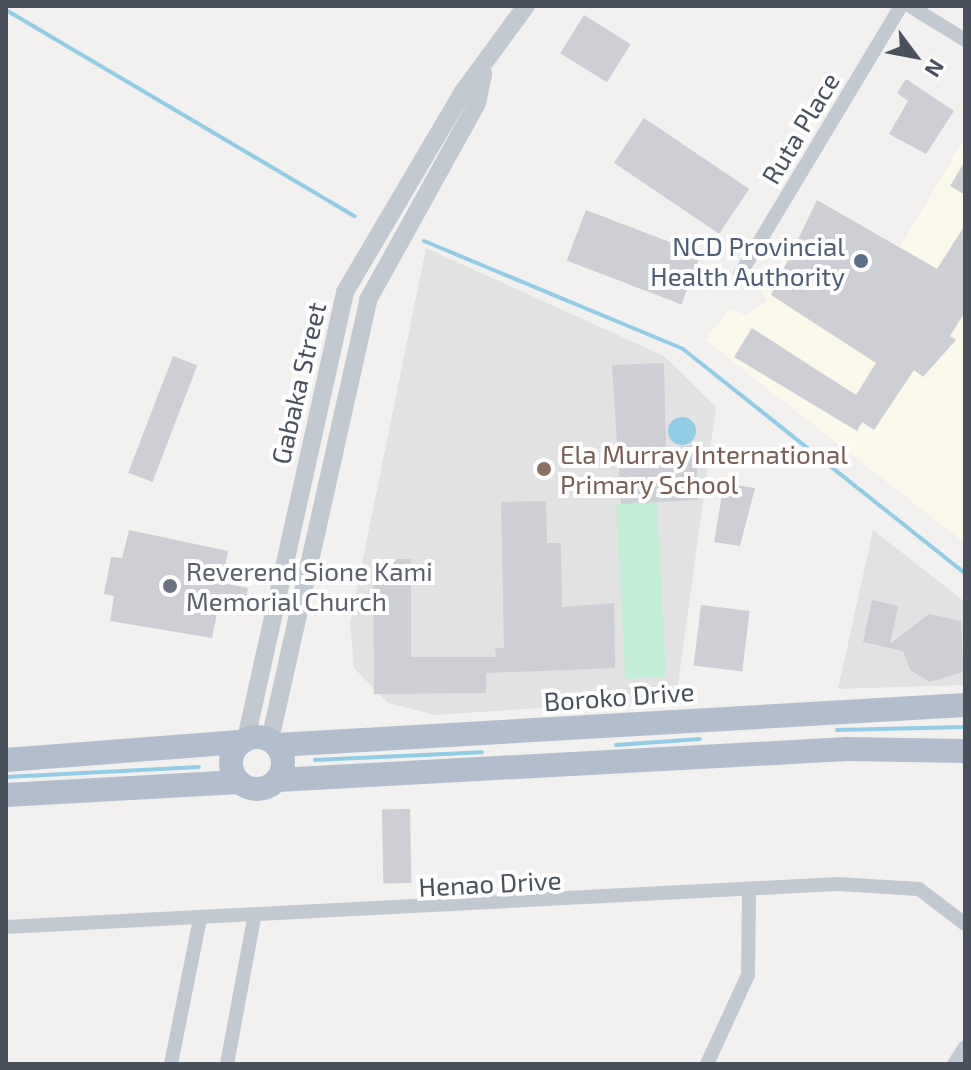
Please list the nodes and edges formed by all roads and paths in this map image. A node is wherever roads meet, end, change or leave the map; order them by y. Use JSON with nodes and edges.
{"nodes":[{"id":1,"x":526,"y":6,"type":"edge"},
{"id":2,"x":901,"y":6,"type":"edge"},
{"id":3,"x":910,"y":6,"type":"edge"},
{"id":4,"x":965,"y":40,"type":"edge"},
{"id":5,"x":740,"y":274,"type":"dead end"},
{"id":6,"x":965,"y":705,"type":"edge"},
{"id":7,"x":259,"y":742,"type":"junction"},
{"id":8,"x":965,"y":751,"type":"edge"},
{"id":9,"x":6,"y":760,"type":"edge"},
{"id":10,"x":277,"y":780,"type":"junction"},
{"id":11,"x":239,"y":782,"type":"junction"},
{"id":12,"x":6,"y":795,"type":"edge"},
{"id":13,"x":749,"y":894,"type":"junction"},
{"id":14,"x":200,"y":919,"type":"junction"},
{"id":15,"x":254,"y":919,"type":"junction"},
{"id":16,"x":965,"y":924,"type":"edge"},
{"id":17,"x":6,"y":927,"type":"edge"},
{"id":18,"x":965,"y":1047,"type":"edge"},
{"id":19,"x":171,"y":1064,"type":"edge"},
{"id":20,"x":227,"y":1064,"type":"edge"},
{"id":21,"x":707,"y":1064,"type":"edge"},
{"id":22,"x":954,"y":1064,"type":"edge"}],
"edges":[{"from":1,"to":7,"type":"street","name":"Gabaka Street"},
{"from":2,"to":5,"type":"street","name":"Ruta Place"},
{"from":3,"to":4,"type":"street"},
{"from":6,"to":7,"type":"main road","name":"Boroko Drive"},
{"from":7,"to":9,"type":"main road","name":"Boroko Drive"},
{"from":7,"to":10,"type":"main road"},
{"from":7,"to":11,"type":"main road"},
{"from":8,"to":10,"type":"main road"},
{"from":10,"to":11,"type":"main road"},
{"from":11,"to":12,"type":"main road"},
{"from":13,"to":15,"type":"street","name":"Henao Drive"},
{"from":13,"to":16,"type":"street","name":"Henao Drive"},
{"from":13,"to":21,"type":"street"},
{"from":14,"to":15,"type":"street","name":"Henao Drive"},
{"from":14,"to":17,"type":"street","name":"Henao Drive"},
{"from":14,"to":19,"type":"street"},
{"from":15,"to":20,"type":"street"},
{"from":18,"to":22,"type":"street"}]}
